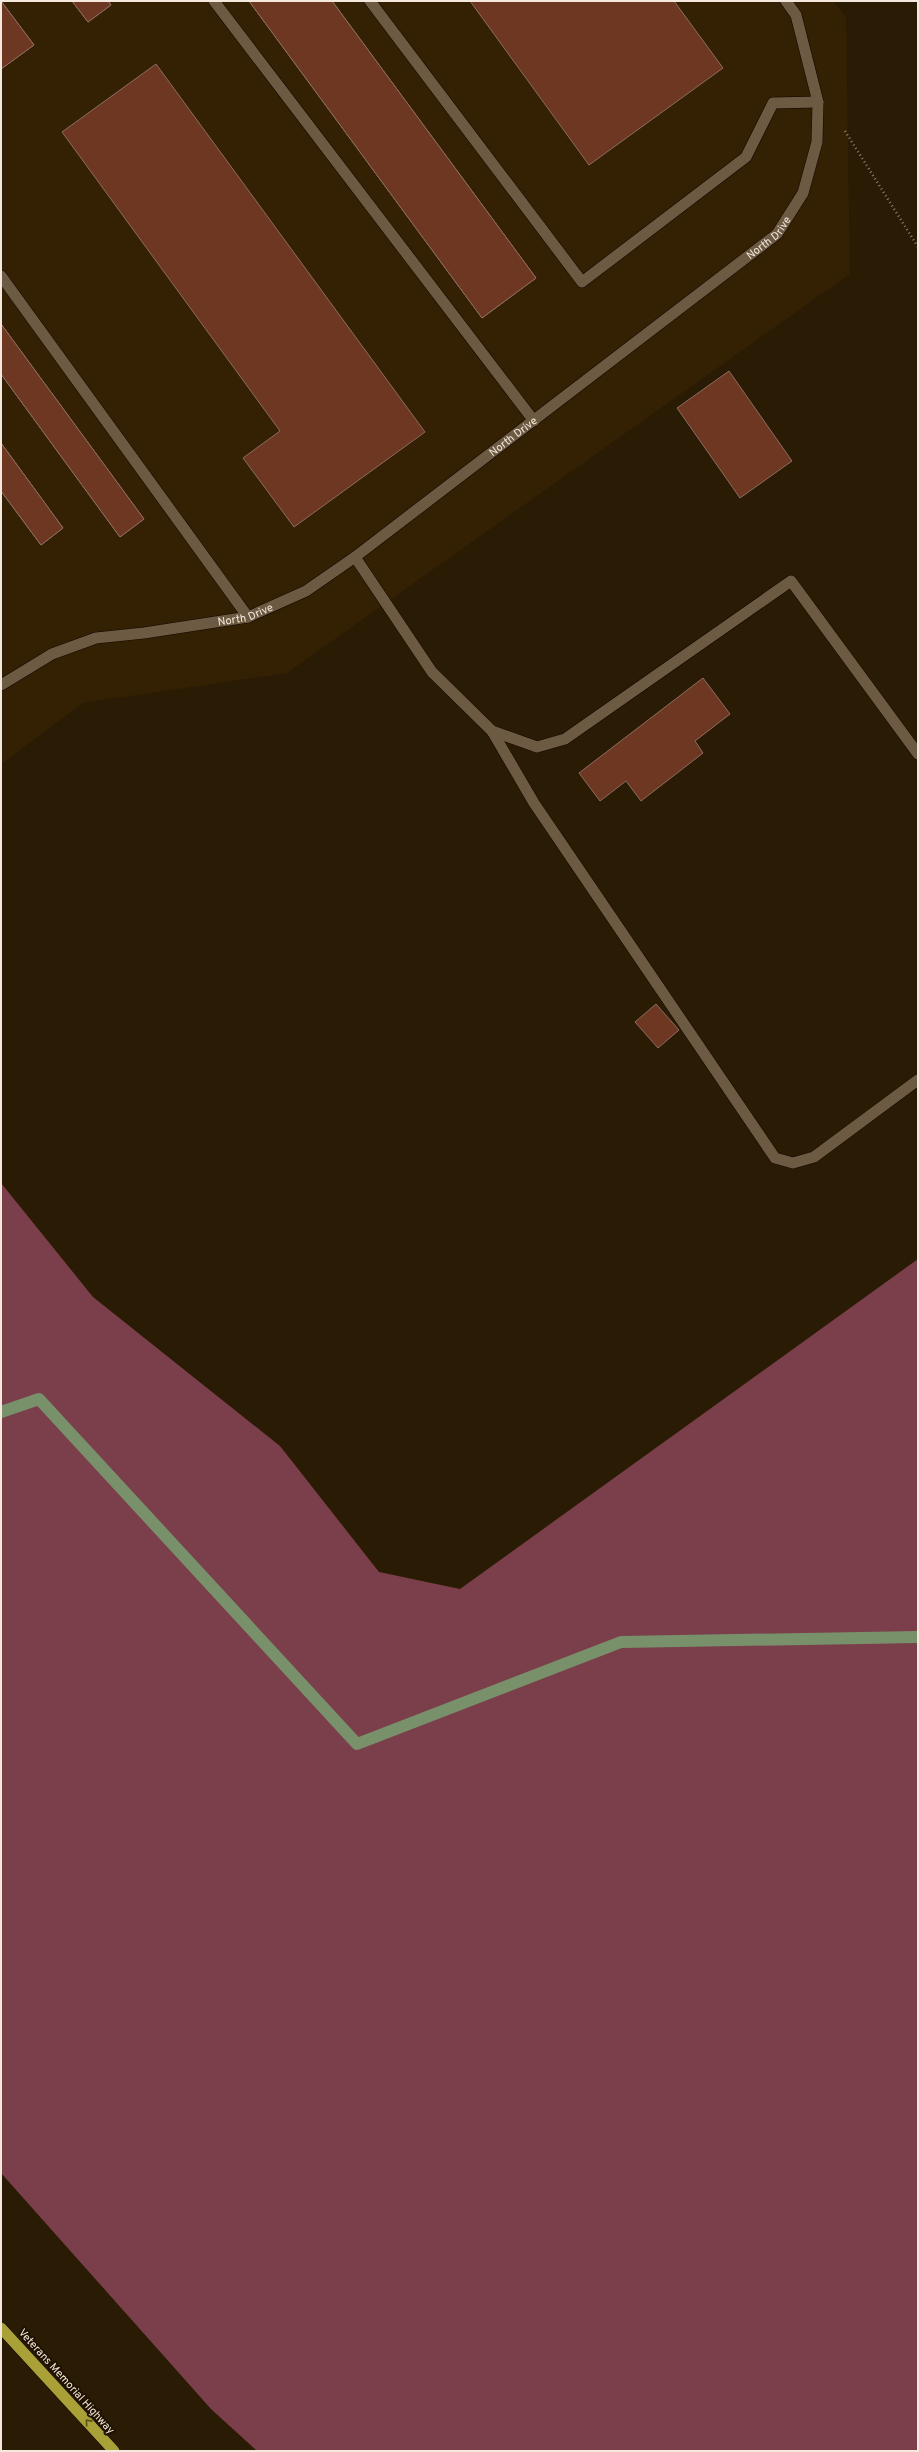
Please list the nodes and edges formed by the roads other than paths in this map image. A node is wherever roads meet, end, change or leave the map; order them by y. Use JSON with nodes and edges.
{"nodes":[{"id":1,"x":214,"y":1,"type":"edge"},
{"id":2,"x":370,"y":1,"type":"edge"},
{"id":3,"x":786,"y":1,"type":"edge"},
{"id":4,"x":818,"y":102,"type":"junction"},
{"id":5,"x":1,"y":276,"type":"edge"},
{"id":6,"x":534,"y":421,"type":"junction"},
{"id":7,"x":355,"y":557,"type":"junction"},
{"id":8,"x":248,"y":617,"type":"junction"},
{"id":9,"x":1,"y":685,"type":"edge"},
{"id":10,"x":492,"y":731,"type":"junction"},
{"id":11,"x":918,"y":754,"type":"edge"},
{"id":12,"x":918,"y":1080,"type":"edge"},
{"id":13,"x":1,"y":2328,"type":"edge"},
{"id":14,"x":114,"y":2451,"type":"edge"}],
"edges":[{"from":1,"to":6,"type":"street"},
{"from":2,"to":4,"type":"street"},
{"from":3,"to":4,"type":"street","name":"North Drive"},
{"from":4,"to":6,"type":"street","name":"North Drive"},
{"from":5,"to":8,"type":"street"},
{"from":6,"to":7,"type":"street","name":"North Drive"},
{"from":7,"to":8,"type":"street","name":"North Drive"},
{"from":7,"to":10,"type":"street"},
{"from":8,"to":9,"type":"street","name":"North Drive"},
{"from":10,"to":11,"type":"street"},
{"from":10,"to":12,"type":"street"},
{"from":14,"to":13,"type":"highway","name":"Veterans Memorial Highway","one_way":true}]}
